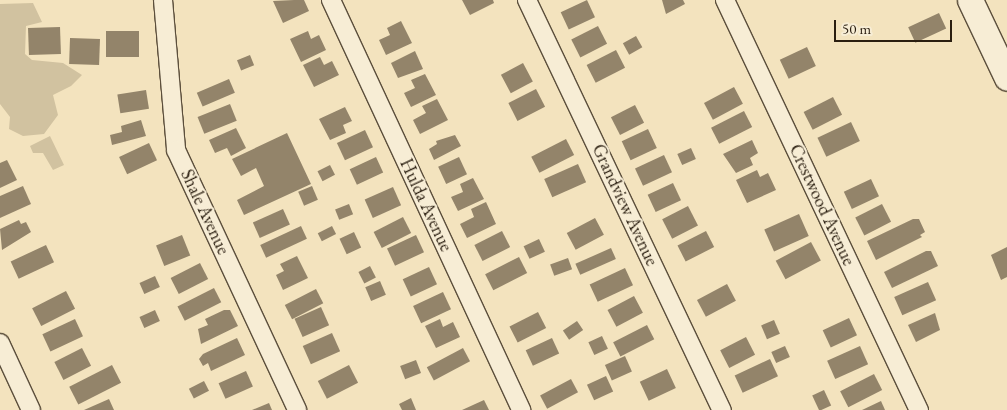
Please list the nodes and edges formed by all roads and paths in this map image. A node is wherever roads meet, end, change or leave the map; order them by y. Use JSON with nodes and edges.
{"nodes":[{"id":1,"x":163,"y":0,"type":"edge"},
{"id":2,"x":331,"y":0,"type":"edge"},
{"id":3,"x":527,"y":0,"type":"edge"},
{"id":4,"x":725,"y":0,"type":"edge"},
{"id":5,"x":970,"y":0,"type":"edge"},
{"id":6,"x":1007,"y":78,"type":"edge"},
{"id":7,"x":0,"y":343,"type":"edge"},
{"id":8,"x":31,"y":410,"type":"edge"},
{"id":9,"x":297,"y":410,"type":"edge"},
{"id":10,"x":521,"y":410,"type":"edge"},
{"id":11,"x":722,"y":410,"type":"edge"},
{"id":12,"x":919,"y":410,"type":"edge"}],
"edges":[{"from":1,"to":9,"type":"street","name":"Shale Avenue"},
{"from":2,"to":10,"type":"street","name":"Hulda Avenue"},
{"from":3,"to":11,"type":"street","name":"Grandview Avenue"},
{"from":4,"to":12,"type":"street","name":"Crestwood Avenue"},
{"from":5,"to":6,"type":"main road"},
{"from":7,"to":8,"type":"street"}]}
